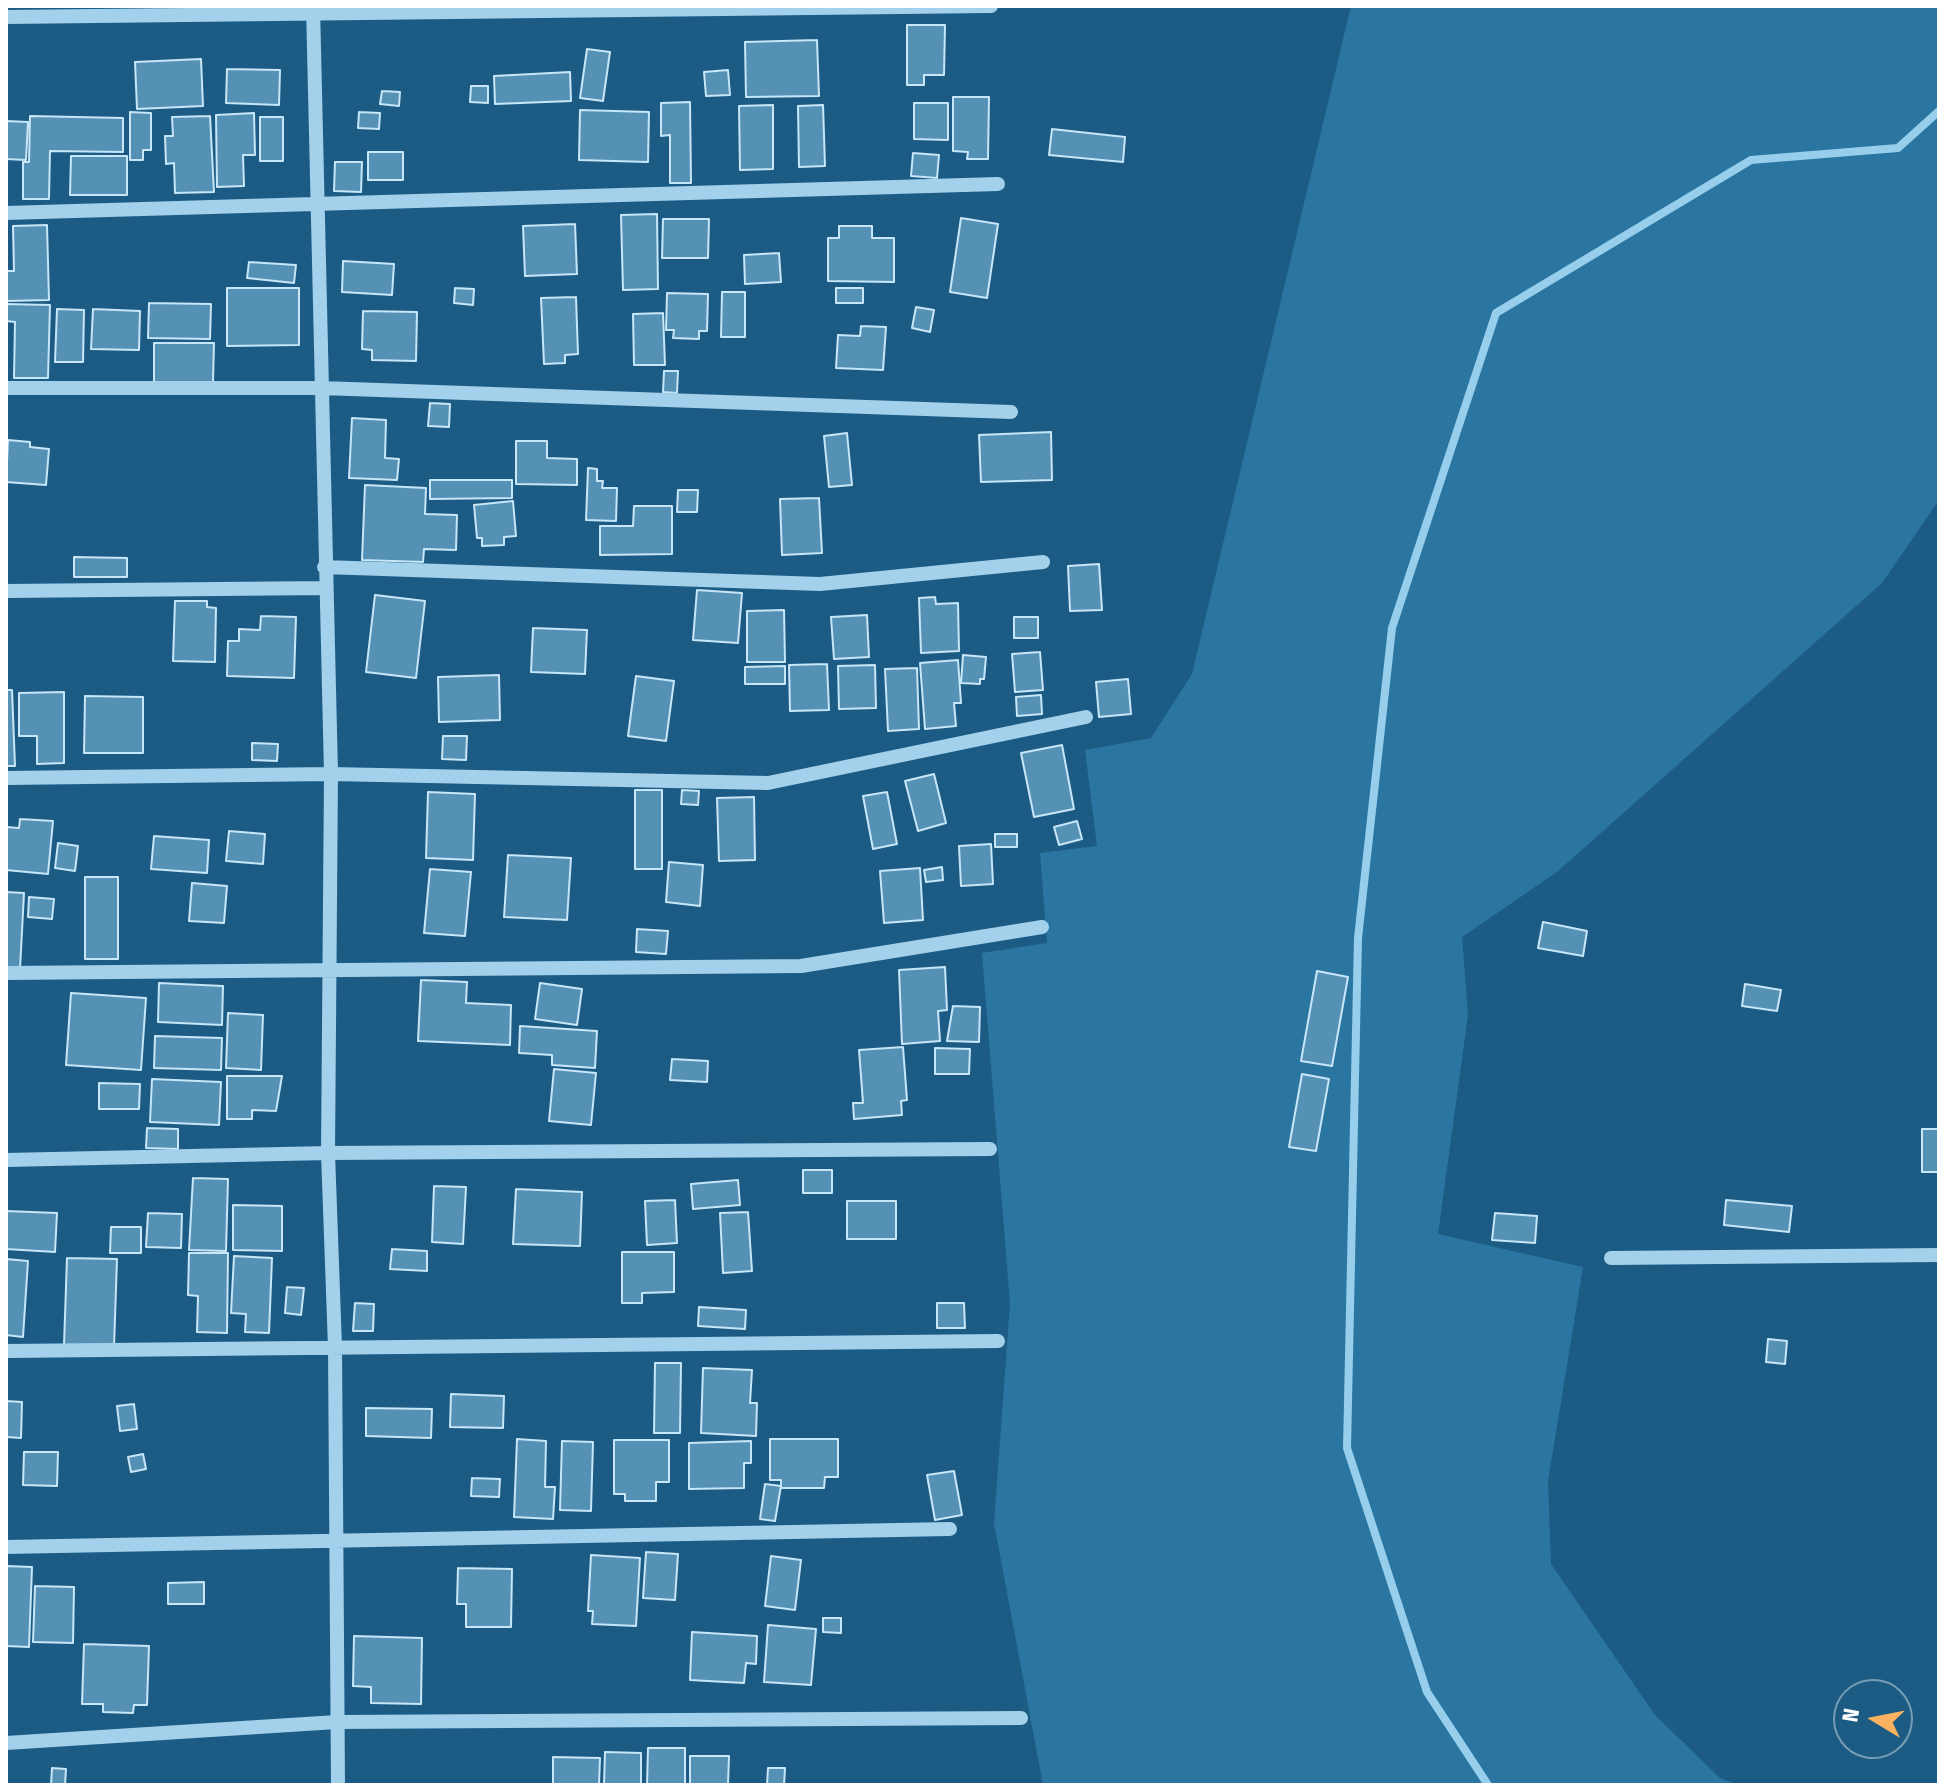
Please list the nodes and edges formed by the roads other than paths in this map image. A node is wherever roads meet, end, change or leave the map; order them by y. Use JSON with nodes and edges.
{"nodes":[{"id":1,"x":991,"y":6,"type":"edge"},
{"id":2,"x":313,"y":8,"type":"edge"},
{"id":3,"x":6,"y":17,"type":"edge"},
{"id":4,"x":998,"y":184,"type":"dead end"},
{"id":5,"x":315,"y":203,"type":"junction"},
{"id":6,"x":6,"y":213,"type":"edge"},
{"id":7,"x":6,"y":388,"type":"edge"},
{"id":8,"x":321,"y":388,"type":"junction"},
{"id":9,"x":1011,"y":412,"type":"dead end"},
{"id":10,"x":1043,"y":562,"type":"dead end"},
{"id":11,"x":324,"y":567,"type":"junction"},
{"id":12,"x":325,"y":588,"type":"junction"},
{"id":13,"x":6,"y":591,"type":"edge"},
{"id":14,"x":1086,"y":717,"type":"dead end"},
{"id":15,"x":331,"y":774,"type":"junction"},
{"id":16,"x":6,"y":778,"type":"edge"},
{"id":17,"x":1042,"y":927,"type":"dead end"},
{"id":18,"x":330,"y":969,"type":"junction"},
{"id":19,"x":6,"y":973,"type":"edge"},
{"id":20,"x":990,"y":1149,"type":"dead end"},
{"id":21,"x":328,"y":1153,"type":"junction"},
{"id":22,"x":6,"y":1160,"type":"edge"},
{"id":23,"x":1939,"y":1255,"type":"edge"},
{"id":24,"x":1611,"y":1258,"type":"dead end"},
{"id":25,"x":998,"y":1341,"type":"dead end"},
{"id":26,"x":335,"y":1347,"type":"junction"},
{"id":27,"x":6,"y":1351,"type":"edge"},
{"id":28,"x":950,"y":1529,"type":"dead end"},
{"id":29,"x":338,"y":1543,"type":"junction"},
{"id":30,"x":6,"y":1547,"type":"edge"},
{"id":31,"x":1021,"y":1718,"type":"dead end"},
{"id":32,"x":337,"y":1722,"type":"junction"},
{"id":33,"x":6,"y":1743,"type":"edge"},
{"id":34,"x":338,"y":1785,"type":"edge"}],
"edges":[{"from":1,"to":2,"type":"street"},
{"from":2,"to":3,"type":"street"},
{"from":2,"to":5,"type":"street"},
{"from":4,"to":5,"type":"street"},
{"from":5,"to":6,"type":"street"},
{"from":5,"to":8,"type":"street"},
{"from":7,"to":8,"type":"street"},
{"from":8,"to":9,"type":"street"},
{"from":8,"to":11,"type":"street"},
{"from":10,"to":11,"type":"street"},
{"from":11,"to":12,"type":"street"},
{"from":12,"to":13,"type":"street"},
{"from":12,"to":15,"type":"street"},
{"from":14,"to":15,"type":"street"},
{"from":15,"to":16,"type":"street"},
{"from":15,"to":18,"type":"street"},
{"from":17,"to":18,"type":"street"},
{"from":18,"to":19,"type":"street"},
{"from":18,"to":21,"type":"street"},
{"from":20,"to":21,"type":"street"},
{"from":21,"to":22,"type":"street"},
{"from":21,"to":26,"type":"street"},
{"from":23,"to":24,"type":"street"},
{"from":25,"to":26,"type":"street"},
{"from":26,"to":27,"type":"street"},
{"from":26,"to":29,"type":"street"},
{"from":28,"to":29,"type":"street"},
{"from":29,"to":30,"type":"street"},
{"from":29,"to":32,"type":"street"},
{"from":31,"to":32,"type":"street"},
{"from":32,"to":33,"type":"street"},
{"from":32,"to":34,"type":"street"}]}
